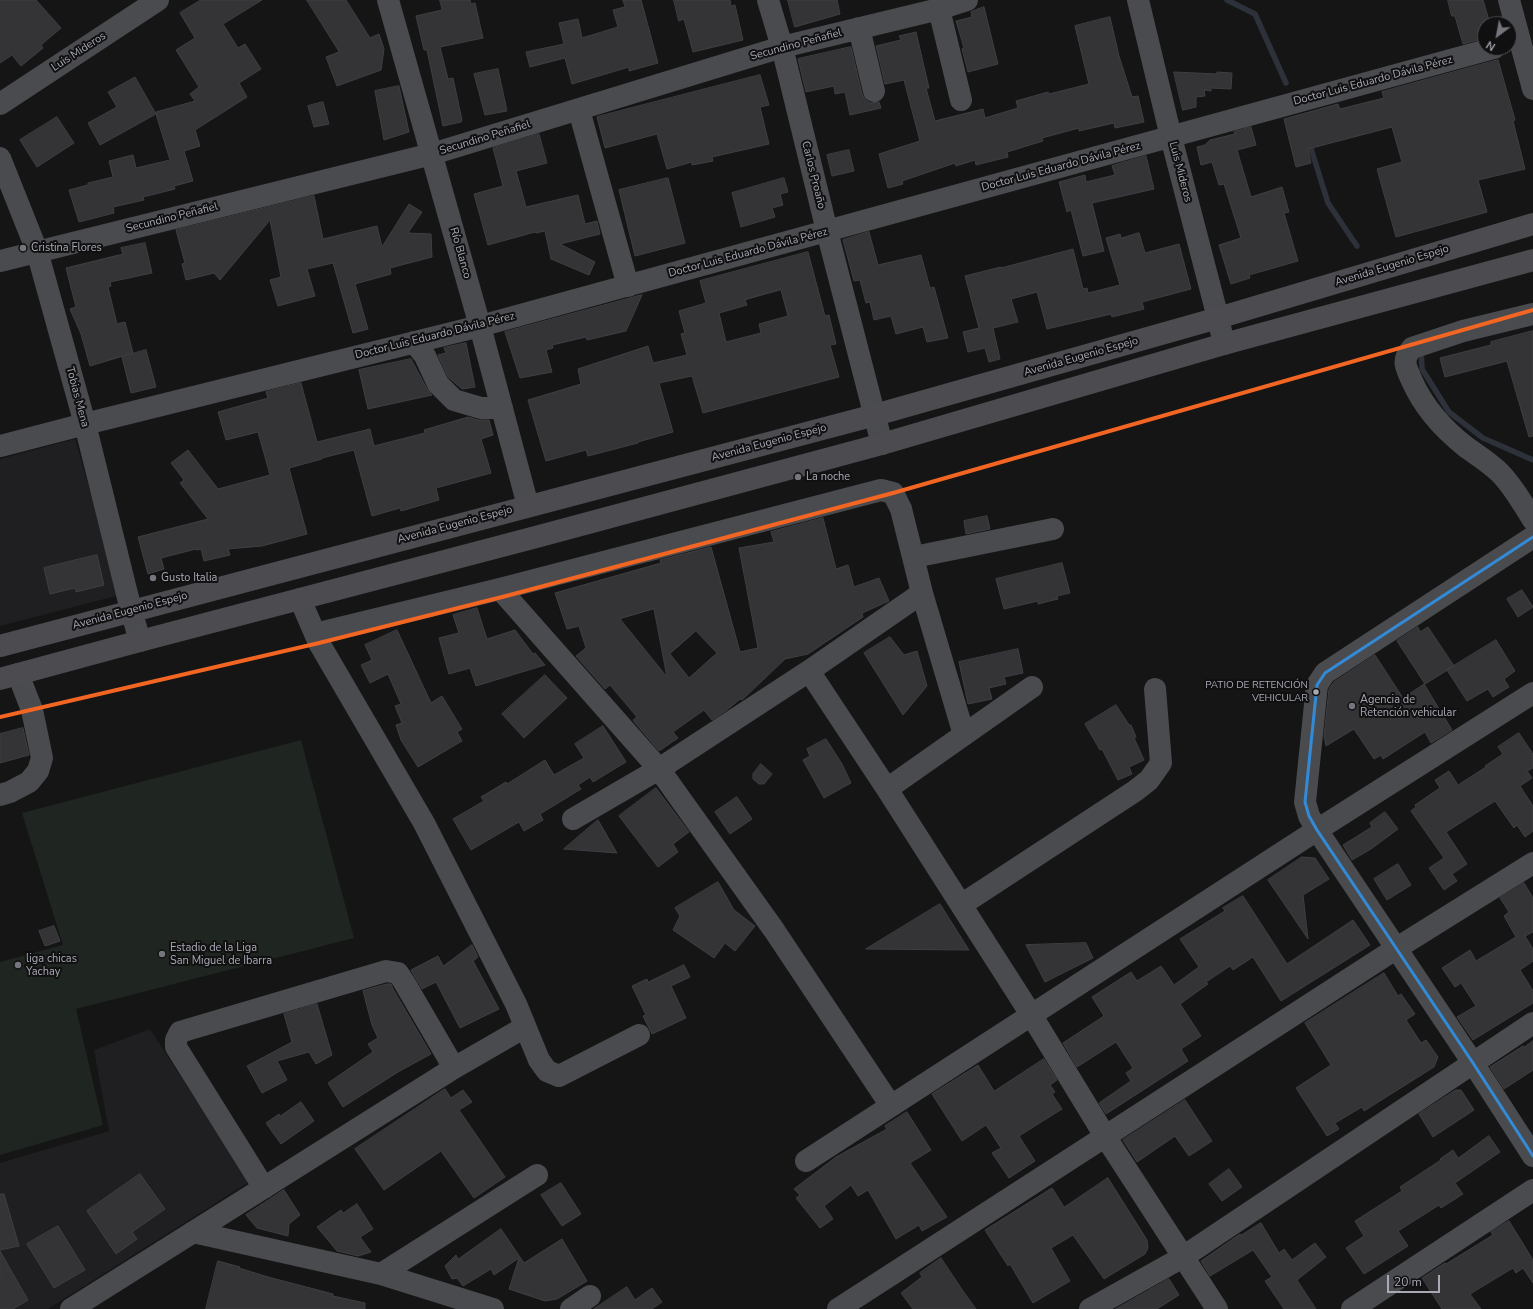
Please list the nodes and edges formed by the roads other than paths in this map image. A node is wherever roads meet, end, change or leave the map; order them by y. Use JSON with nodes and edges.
{"nodes":[{"id":1,"x":158,"y":0,"type":"edge"},
{"id":2,"x":768,"y":0,"type":"edge"},
{"id":3,"x":967,"y":0,"type":"edge"},
{"id":4,"x":1138,"y":0,"type":"edge"},
{"id":5,"x":1509,"y":0,"type":"edge"},
{"id":6,"x":393,"y":2,"type":"edge"},
{"id":7,"x":938,"y":9,"type":"junction"},
{"id":8,"x":859,"y":28,"type":"junction"},
{"id":9,"x":1521,"y":41,"type":"edge"},
{"id":10,"x":782,"y":47,"type":"junction"},
{"id":11,"x":1477,"y":53,"type":"edge"},
{"id":12,"x":1533,"y":89,"type":"edge"},
{"id":13,"x":874,"y":91,"type":"dead end"},
{"id":14,"x":961,"y":100,"type":"dead end"},
{"id":15,"x":0,"y":104,"type":"edge"},
{"id":16,"x":579,"y":110,"type":"junction"},
{"id":17,"x":1171,"y":137,"type":"junction"},
{"id":18,"x":432,"y":154,"type":"junction"},
{"id":19,"x":0,"y":158,"type":"edge"},
{"id":20,"x":1533,"y":224,"type":"edge"},
{"id":21,"x":827,"y":231,"type":"junction"},
{"id":22,"x":37,"y":251,"type":"junction"},
{"id":23,"x":1533,"y":260,"type":"edge"},
{"id":24,"x":0,"y":261,"type":"edge"},
{"id":25,"x":628,"y":286,"type":"junction"},
{"id":26,"x":1533,"y":314,"type":"edge"},
{"id":27,"x":1218,"y":318,"type":"junction"},
{"id":28,"x":480,"y":326,"type":"junction"},
{"id":29,"x":414,"y":342,"type":"junction"},
{"id":30,"x":1224,"y":344,"type":"junction"},
{"id":31,"x":502,"y":408,"type":"junction"},
{"id":32,"x":875,"y":415,"type":"junction"},
{"id":33,"x":85,"y":424,"type":"junction"},
{"id":34,"x":882,"y":444,"type":"junction"},
{"id":35,"x":0,"y":446,"type":"edge"},
{"id":36,"x":528,"y":506,"type":"junction"},
{"id":37,"x":1533,"y":520,"type":"edge"},
{"id":38,"x":1053,"y":529,"type":"dead end"},
{"id":39,"x":1533,"y":537,"type":"edge"},
{"id":40,"x":914,"y":557,"type":"junction"},
{"id":41,"x":500,"y":589,"type":"junction"},
{"id":42,"x":922,"y":593,"type":"junction"},
{"id":43,"x":300,"y":599,"type":"junction"},
{"id":44,"x":131,"y":610,"type":"junction"},
{"id":45,"x":315,"y":634,"type":"junction"},
{"id":46,"x":140,"y":641,"type":"junction"},
{"id":47,"x":0,"y":646,"type":"edge"},
{"id":48,"x":809,"y":671,"type":"junction"},
{"id":49,"x":9,"y":677,"type":"edge"},
{"id":50,"x":1032,"y":687,"type":"dead end"},
{"id":51,"x":1155,"y":689,"type":"dead end"},
{"id":52,"x":1533,"y":693,"type":"edge"},
{"id":53,"x":964,"y":735,"type":"junction"},
{"id":54,"x":659,"y":769,"type":"junction"},
{"id":55,"x":887,"y":789,"type":"junction"},
{"id":56,"x":0,"y":795,"type":"edge"},
{"id":57,"x":574,"y":819,"type":"dead end"},
{"id":58,"x":1317,"y":830,"type":"junction"},
{"id":59,"x":1533,"y":863,"type":"edge"},
{"id":60,"x":961,"y":905,"type":"junction"},
{"id":61,"x":1397,"y":948,"type":"junction"},
{"id":62,"x":1032,"y":1016,"type":"junction"},
{"id":63,"x":1533,"y":1022,"type":"edge"},
{"id":64,"x":525,"y":1027,"type":"junction"},
{"id":65,"x":639,"y":1035,"type":"dead end"},
{"id":66,"x":1473,"y":1063,"type":"junction"},
{"id":67,"x":454,"y":1068,"type":"junction"},
{"id":68,"x":890,"y":1106,"type":"junction"},
{"id":69,"x":1105,"y":1136,"type":"junction"},
{"id":70,"x":1533,"y":1156,"type":"edge"},
{"id":71,"x":806,"y":1161,"type":"dead end"},
{"id":72,"x":537,"y":1175,"type":"dead end"},
{"id":73,"x":264,"y":1188,"type":"junction"},
{"id":74,"x":1533,"y":1190,"type":"edge"},
{"id":75,"x":193,"y":1232,"type":"junction"},
{"id":76,"x":1183,"y":1257,"type":"junction"},
{"id":77,"x":381,"y":1274,"type":"junction"},
{"id":78,"x":590,"y":1296,"type":"dead end"},
{"id":79,"x":71,"y":1309,"type":"edge"},
{"id":80,"x":493,"y":1309,"type":"edge"},
{"id":81,"x":571,"y":1309,"type":"edge"},
{"id":82,"x":838,"y":1309,"type":"edge"},
{"id":83,"x":1090,"y":1309,"type":"edge"},
{"id":84,"x":1216,"y":1309,"type":"edge"},
{"id":85,"x":1352,"y":1309,"type":"edge"}],
"edges":[{"from":1,"to":15,"type":"street","name":"Luis Mideros"},
{"from":2,"to":10,"type":"street","name":"Carlos Proaño"},
{"from":3,"to":7,"type":"street","name":"Secundino Peñafiel"},
{"from":4,"to":17,"type":"street","name":"Luis Mideros"},
{"from":5,"to":9,"type":"street"},
{"from":6,"to":18,"type":"street","name":"Río Blanco"},
{"from":7,"to":8,"type":"street","name":"Secundino Peñafiel"},
{"from":7,"to":14,"type":"street"},
{"from":8,"to":10,"type":"street","name":"Secundino Peñafiel"},
{"from":8,"to":13,"type":"street"},
{"from":9,"to":12,"type":"street"},
{"from":10,"to":16,"type":"street","name":"Secundino Peñafiel"},
{"from":10,"to":21,"type":"street","name":"Carlos Proaño"},
{"from":11,"to":17,"type":"street","name":"Doctor Luis Eduardo Dávila Pérez"},
{"from":16,"to":18,"type":"street","name":"Secundino Peñafiel"},
{"from":16,"to":25,"type":"street"},
{"from":17,"to":21,"type":"street","name":"Doctor Luis Eduardo Dávila Pérez"},
{"from":17,"to":27,"type":"street","name":"Luis Mideros"},
{"from":18,"to":22,"type":"street","name":"Secundino Peñafiel"},
{"from":18,"to":28,"type":"street","name":"Río Blanco"},
{"from":19,"to":22,"type":"street","name":"Tobias Mena"},
{"from":20,"to":27,"type":"main road","name":"Avenida Eugenio Espejo"},
{"from":21,"to":25,"type":"street","name":"Doctor Luis Eduardo Dávila Pérez"},
{"from":21,"to":32,"type":"street","name":"Carlos Proaño"},
{"from":22,"to":24,"type":"street","name":"Secundino Peñafiel"},
{"from":22,"to":33,"type":"street","name":"Tobias Mena"},
{"from":23,"to":30,"type":"main road"},
{"from":25,"to":28,"type":"street","name":"Doctor Luis Eduardo Dávila Pérez"},
{"from":26,"to":37,"type":"street"},
{"from":27,"to":30,"type":"street","name":"Luis Mideros"},
{"from":27,"to":32,"type":"main road","name":"Avenida Eugenio Espejo"},
{"from":28,"to":29,"type":"street","name":"Doctor Luis Eduardo Dávila Pérez"},
{"from":28,"to":31,"type":"street","name":"Río Blanco"},
{"from":29,"to":31,"type":"street"},
{"from":29,"to":33,"type":"street","name":"Doctor Luis Eduardo Dávila Pérez"},
{"from":30,"to":34,"type":"main road"},
{"from":31,"to":36,"type":"street","name":"Río Blanco"},
{"from":32,"to":34,"type":"street","name":"Carlos Proaño"},
{"from":32,"to":36,"type":"main road","name":"Avenida Eugenio Espejo"},
{"from":33,"to":35,"type":"street","name":"Doctor Luis Eduardo Dávila Pérez"},
{"from":33,"to":44,"type":"street","name":"Tobias Mena"},
{"from":34,"to":43,"type":"main road"},
{"from":36,"to":44,"type":"main road","name":"Avenida Eugenio Espejo"},
{"from":38,"to":40,"type":"street"},
{"from":39,"to":58,"type":"street"},
{"from":40,"to":41,"type":"street"},
{"from":40,"to":42,"type":"street"},
{"from":41,"to":45,"type":"street"},
{"from":41,"to":54,"type":"street"},
{"from":42,"to":48,"type":"street"},
{"from":42,"to":53,"type":"street"},
{"from":43,"to":45,"type":"street"},
{"from":43,"to":46,"type":"main road"},
{"from":44,"to":46,"type":"street","name":"Tobias Mena"},
{"from":44,"to":47,"type":"main road","name":"Avenida Eugenio Espejo"},
{"from":45,"to":64,"type":"street"},
{"from":46,"to":49,"type":"main road"},
{"from":48,"to":54,"type":"street"},
{"from":48,"to":55,"type":"street"},
{"from":49,"to":56,"type":"street"},
{"from":50,"to":53,"type":"street"},
{"from":51,"to":60,"type":"street"},
{"from":52,"to":58,"type":"street"},
{"from":53,"to":55,"type":"street"},
{"from":54,"to":57,"type":"street"},
{"from":54,"to":68,"type":"street"},
{"from":55,"to":60,"type":"street"},
{"from":58,"to":61,"type":"street"},
{"from":58,"to":62,"type":"street"},
{"from":59,"to":61,"type":"street"},
{"from":60,"to":62,"type":"street"},
{"from":61,"to":66,"type":"street"},
{"from":61,"to":69,"type":"street"},
{"from":62,"to":68,"type":"street"},
{"from":62,"to":69,"type":"street"},
{"from":63,"to":66,"type":"street"},
{"from":64,"to":65,"type":"street"},
{"from":64,"to":67,"type":"street"},
{"from":66,"to":70,"type":"street"},
{"from":66,"to":76,"type":"street"},
{"from":67,"to":73,"type":"street"},
{"from":67,"to":73,"type":"street"},
{"from":68,"to":71,"type":"street"},
{"from":69,"to":76,"type":"street"},
{"from":69,"to":82,"type":"street"},
{"from":72,"to":77,"type":"street"},
{"from":73,"to":75,"type":"street"},
{"from":74,"to":85,"type":"street"},
{"from":75,"to":77,"type":"street"},
{"from":75,"to":79,"type":"street"},
{"from":76,"to":83,"type":"street"},
{"from":76,"to":84,"type":"street"},
{"from":77,"to":80,"type":"street"},
{"from":78,"to":81,"type":"street"}]}
